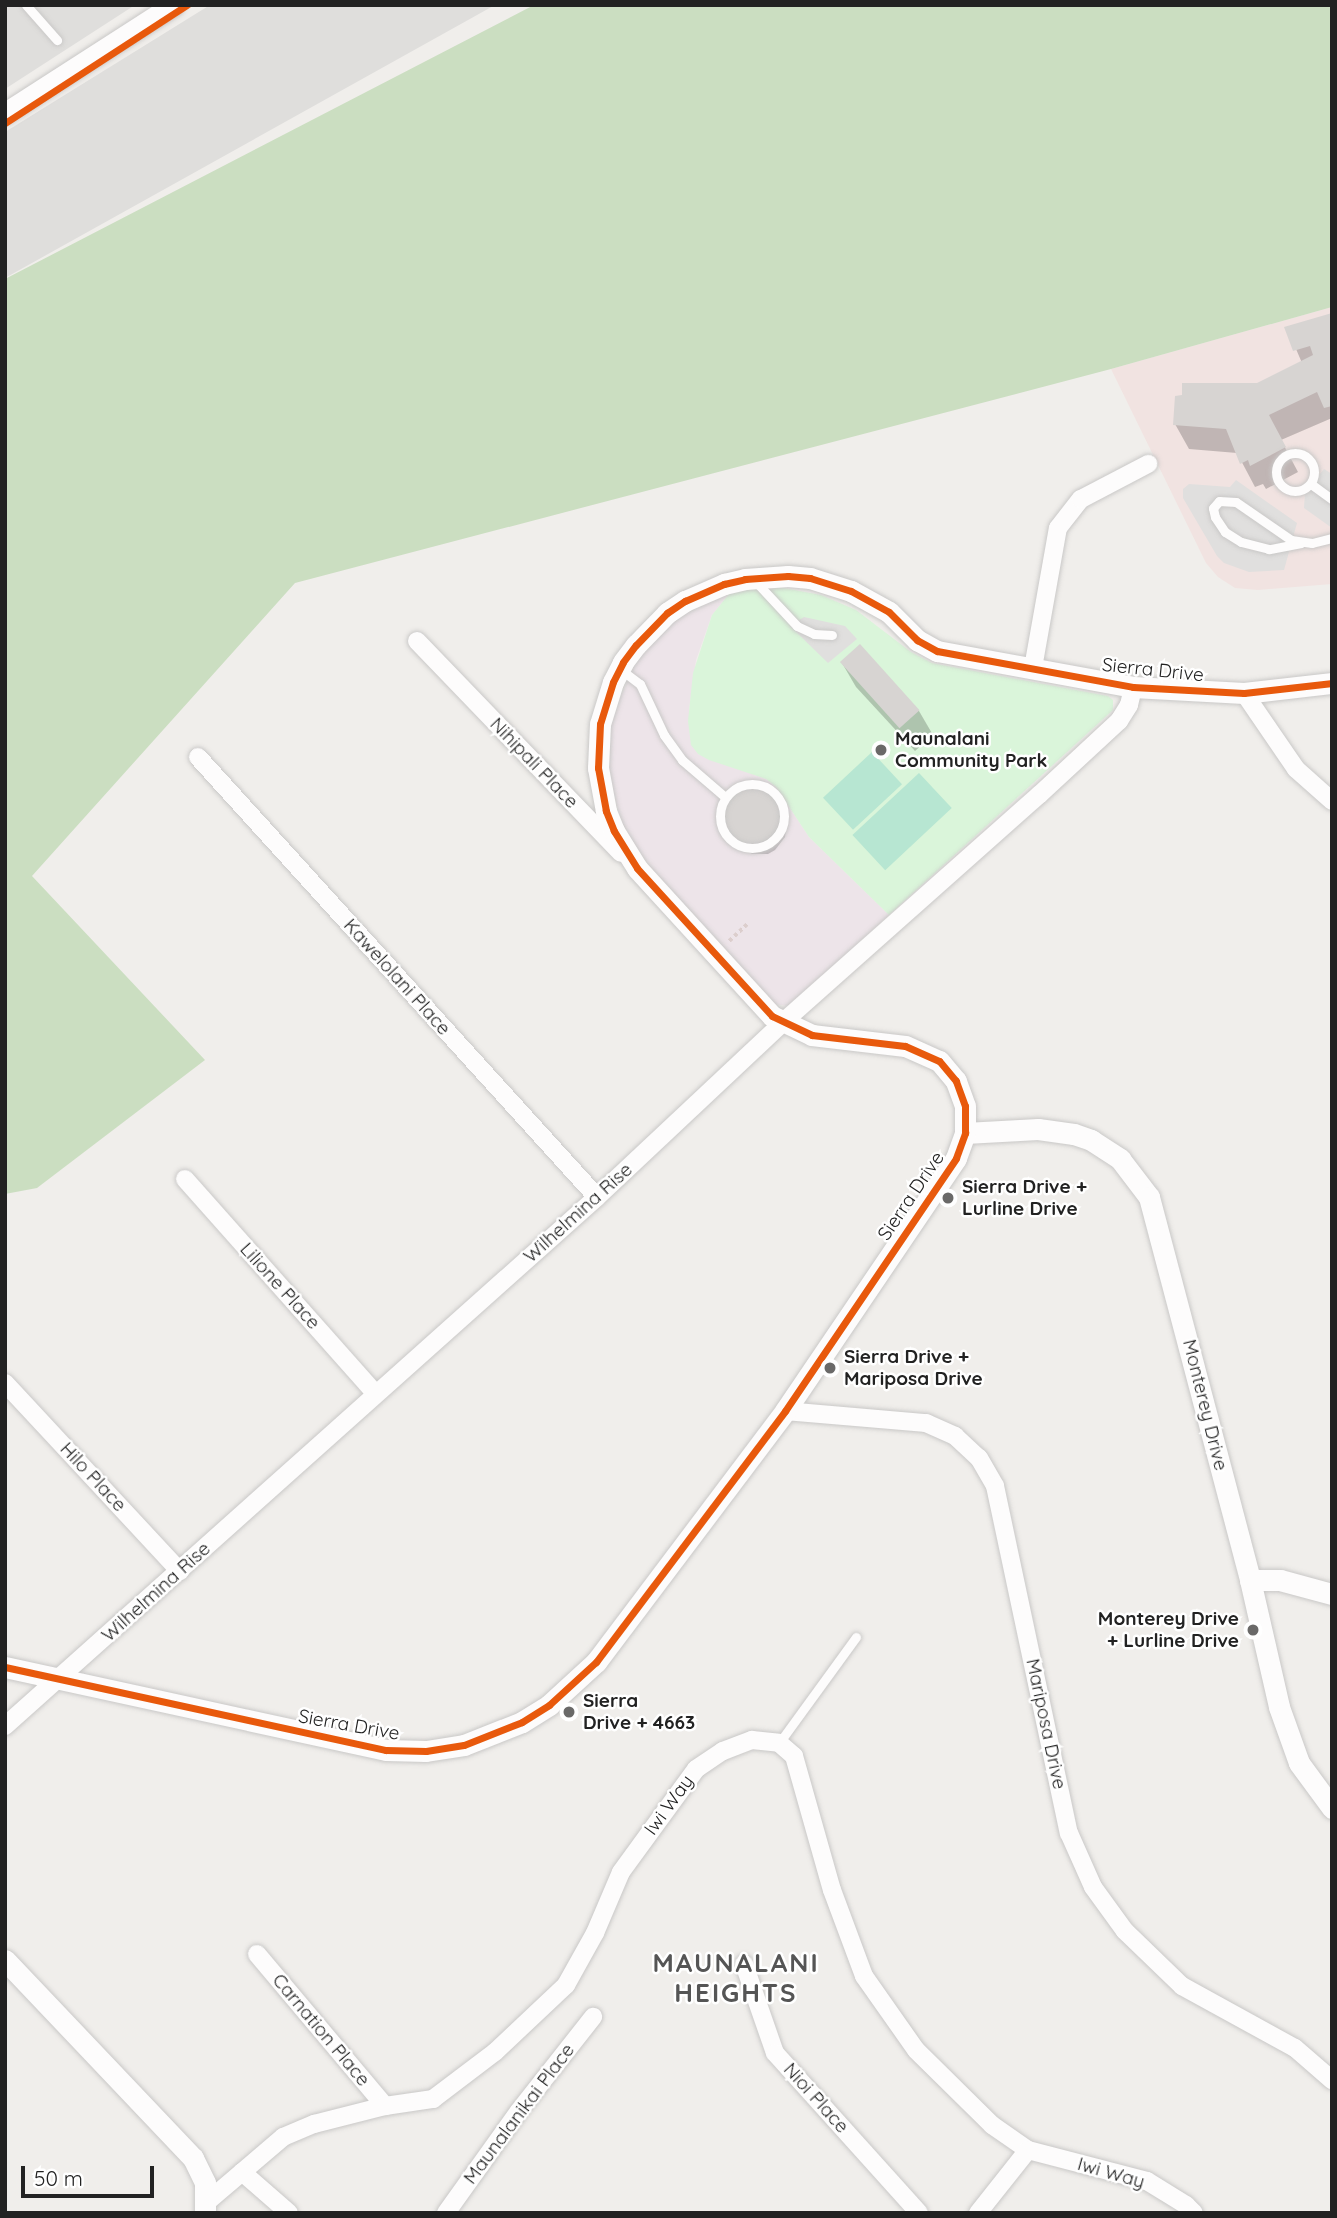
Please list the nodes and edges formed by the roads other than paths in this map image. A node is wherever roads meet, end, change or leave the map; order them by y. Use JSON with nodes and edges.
{"nodes":[{"id":1,"x":26,"y":5,"type":"edge"},
{"id":2,"x":173,"y":5,"type":"edge"},
{"id":3,"x":58,"y":40,"type":"dead end"},
{"id":4,"x":5,"y":113,"type":"edge"},
{"id":5,"x":1148,"y":464,"type":"dead end"},
{"id":6,"x":1311,"y":484,"type":"junction"},
{"id":7,"x":1332,"y":499,"type":"edge"},
{"id":8,"x":1332,"y":538,"type":"edge"},
{"id":9,"x":1301,"y":543,"type":"junction"},
{"id":10,"x":753,"y":578,"type":"junction"},
{"id":11,"x":832,"y":635,"type":"dead end"},
{"id":12,"x":417,"y":641,"type":"dead end"},
{"id":13,"x":620,"y":668,"type":"junction"},
{"id":14,"x":1033,"y":668,"type":"junction"},
{"id":15,"x":1332,"y":683,"type":"edge"},
{"id":16,"x":1133,"y":687,"type":"junction"},
{"id":17,"x":1244,"y":693,"type":"junction"},
{"id":18,"x":198,"y":757,"type":"dead end"},
{"id":19,"x":725,"y":797,"type":"junction"},
{"id":20,"x":1332,"y":801,"type":"edge"},
{"id":21,"x":652,"y":885,"type":"junction"},
{"id":22,"x":782,"y":1023,"type":"junction"},
{"id":23,"x":965,"y":1133,"type":"junction"},
{"id":24,"x":185,"y":1179,"type":"dead end"},
{"id":25,"x":597,"y":1197,"type":"junction"},
{"id":26,"x":5,"y":1383,"type":"edge"},
{"id":27,"x":375,"y":1393,"type":"junction"},
{"id":28,"x":785,"y":1411,"type":"junction"},
{"id":29,"x":180,"y":1571,"type":"junction"},
{"id":30,"x":1250,"y":1580,"type":"junction"},
{"id":31,"x":1332,"y":1594,"type":"edge"},
{"id":32,"x":856,"y":1637,"type":"dead end"},
{"id":33,"x":5,"y":1667,"type":"edge"},
{"id":34,"x":58,"y":1680,"type":"junction"},
{"id":35,"x":5,"y":1726,"type":"edge"},
{"id":36,"x":779,"y":1743,"type":"junction"},
{"id":37,"x":1332,"y":1808,"type":"edge"},
{"id":38,"x":257,"y":1954,"type":"dead end"},
{"id":39,"x":5,"y":1960,"type":"edge"},
{"id":40,"x":744,"y":1964,"type":"dead end"},
{"id":41,"x":593,"y":2017,"type":"dead end"},
{"id":42,"x":1332,"y":2080,"type":"edge"},
{"id":43,"x":385,"y":2106,"type":"junction"},
{"id":44,"x":1028,"y":2150,"type":"junction"},
{"id":45,"x":242,"y":2172,"type":"junction"},
{"id":46,"x":206,"y":2207,"type":"edge"},
{"id":47,"x":289,"y":2213,"type":"edge"},
{"id":48,"x":446,"y":2213,"type":"edge"},
{"id":49,"x":919,"y":2213,"type":"edge"},
{"id":50,"x":978,"y":2213,"type":"edge"},
{"id":51,"x":1194,"y":2213,"type":"edge"}],
"edges":[{"from":1,"to":3,"type":"lane"},
{"from":2,"to":4,"type":"street"},
{"from":5,"to":14,"type":"street"},
{"from":6,"to":6,"type":"lane"},
{"from":6,"to":7,"type":"lane"},
{"from":8,"to":9,"type":"lane"},
{"from":9,"to":9,"type":"lane"},
{"from":10,"to":11,"type":"lane"},
{"from":10,"to":13,"type":"street","name":"Sierra Drive"},
{"from":10,"to":14,"type":"street","name":"Sierra Drive"},
{"from":12,"to":21,"type":"street","name":"Nihipali Place"},
{"from":13,"to":19,"type":"lane"},
{"from":13,"to":21,"type":"street","name":"Sierra Drive"},
{"from":14,"to":16,"type":"street","name":"Sierra Drive"},
{"from":15,"to":17,"type":"street","name":"Sierra Drive"},
{"from":16,"to":17,"type":"street","name":"Sierra Drive"},
{"from":16,"to":22,"type":"street","name":"Wilhelmina Rise"},
{"from":17,"to":20,"type":"street"},
{"from":18,"to":25,"type":"street","name":"Kawelolani Place"},
{"from":19,"to":19,"type":"lane"},
{"from":21,"to":22,"type":"street","name":"Sierra Drive"},
{"from":22,"to":23,"type":"street","name":"Sierra Drive"},
{"from":22,"to":25,"type":"street","name":"Wilhelmina Rise"},
{"from":23,"to":28,"type":"street","name":"Sierra Drive"},
{"from":23,"to":30,"type":"street","name":"Monterey Drive"},
{"from":24,"to":27,"type":"street","name":"Lilione Place"},
{"from":25,"to":27,"type":"street","name":"Wilhelmina Rise"},
{"from":26,"to":29,"type":"street","name":"Hilo Place"},
{"from":27,"to":29,"type":"street","name":"Wilhelmina Rise"},
{"from":28,"to":34,"type":"street","name":"Sierra Drive"},
{"from":28,"to":42,"type":"street","name":"Mariposa Drive"},
{"from":29,"to":34,"type":"street","name":"Wilhelmina Rise"},
{"from":30,"to":31,"type":"street"},
{"from":30,"to":37,"type":"street","name":"Monterey Drive"},
{"from":32,"to":36,"type":"lane"},
{"from":33,"to":34,"type":"street","name":"Sierra Drive"},
{"from":34,"to":35,"type":"street","name":"Wilhelmina Rise"},
{"from":36,"to":43,"type":"street","name":"Iwi Way"},
{"from":36,"to":44,"type":"street","name":"Iwi Way"},
{"from":38,"to":43,"type":"street","name":"Carnation Place"},
{"from":39,"to":46,"type":"street"},
{"from":40,"to":49,"type":"street","name":"Nioi Place"},
{"from":41,"to":48,"type":"street","name":"Maunalanikai Place"},
{"from":43,"to":45,"type":"street","name":"Iwi Way"},
{"from":44,"to":50,"type":"street"},
{"from":44,"to":51,"type":"street","name":"Iwi Way"},
{"from":45,"to":46,"type":"street","name":"Iwi Way"},
{"from":45,"to":47,"type":"street"}]}
